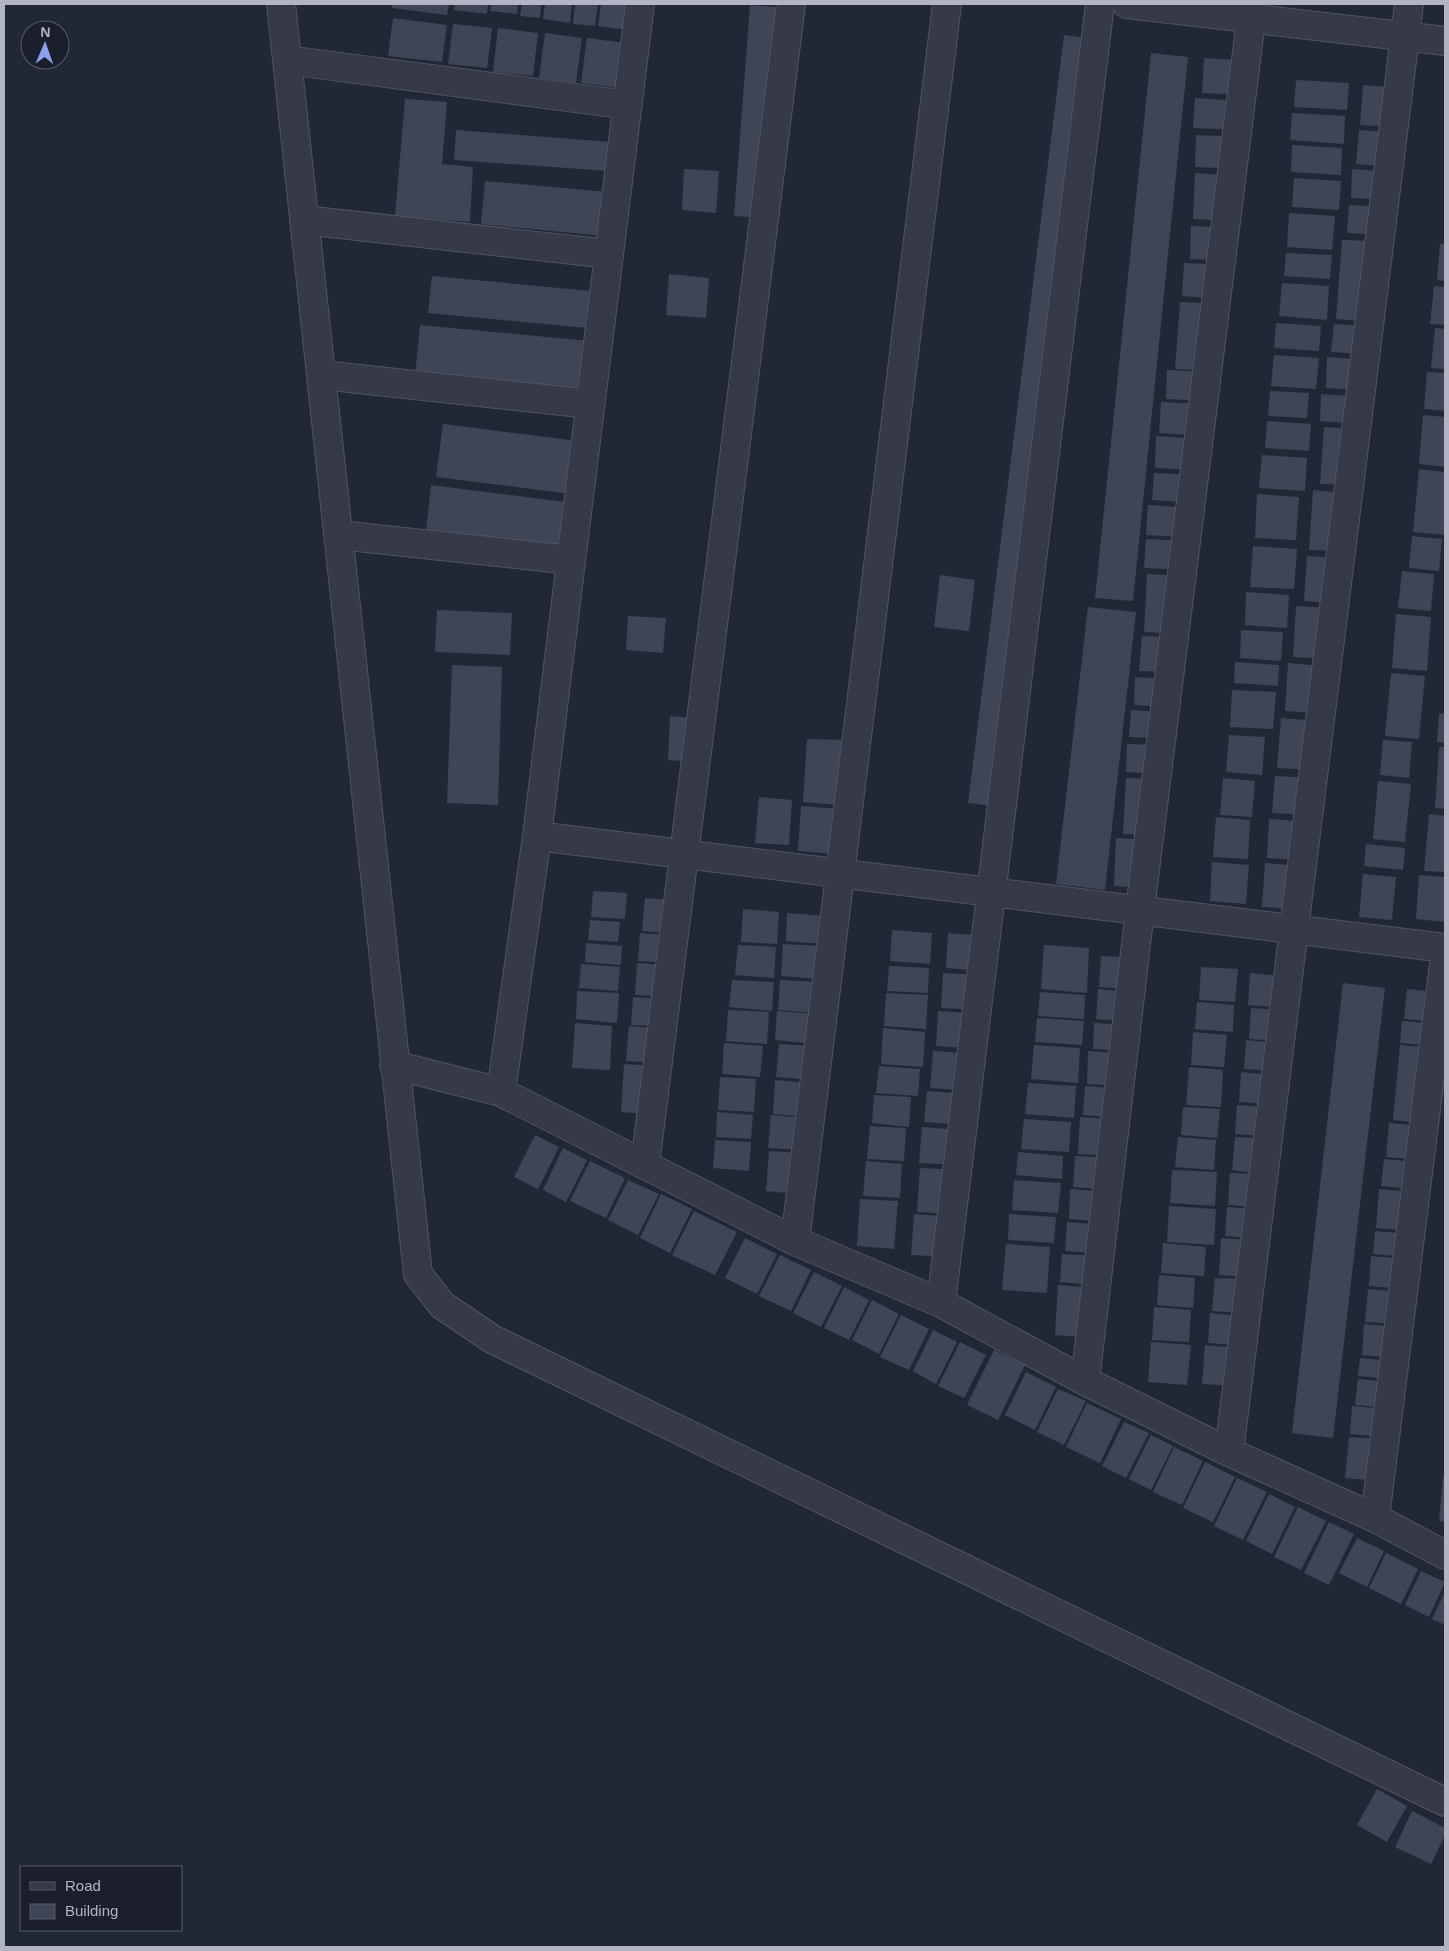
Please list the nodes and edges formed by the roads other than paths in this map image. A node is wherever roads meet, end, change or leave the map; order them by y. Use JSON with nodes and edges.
{"nodes":[{"id":1,"x":281,"y":4,"type":"edge"},
{"id":2,"x":640,"y":4,"type":"edge"},
{"id":3,"x":791,"y":4,"type":"edge"},
{"id":4,"x":947,"y":4,"type":"edge"},
{"id":5,"x":1100,"y":4,"type":"edge"},
{"id":6,"x":1127,"y":4,"type":"edge"},
{"id":7,"x":1409,"y":4,"type":"edge"},
{"id":8,"x":1252,"y":11,"type":"edge"},
{"id":9,"x":1405,"y":36,"type":"junction"},
{"id":10,"x":1445,"y":41,"type":"edge"},
{"id":11,"x":287,"y":60,"type":"junction"},
{"id":12,"x":628,"y":105,"type":"junction"},
{"id":13,"x":304,"y":220,"type":"junction"},
{"id":14,"x":609,"y":254,"type":"junction"},
{"id":15,"x":322,"y":375,"type":"junction"},
{"id":16,"x":590,"y":404,"type":"junction"},
{"id":17,"x":339,"y":535,"type":"junction"},
{"id":18,"x":571,"y":560,"type":"junction"},
{"id":19,"x":537,"y":836,"type":"junction"},
{"id":20,"x":684,"y":854,"type":"junction"},
{"id":21,"x":840,"y":874,"type":"junction"},
{"id":22,"x":991,"y":892,"type":"junction"},
{"id":23,"x":1140,"y":910,"type":"junction"},
{"id":24,"x":1294,"y":930,"type":"junction"},
{"id":25,"x":1445,"y":948,"type":"edge"},
{"id":26,"x":1445,"y":956,"type":"edge"},
{"id":27,"x":394,"y":1065,"type":"junction"},
{"id":28,"x":502,"y":1092,"type":"junction"},
{"id":29,"x":645,"y":1165,"type":"junction"},
{"id":30,"x":795,"y":1240,"type":"junction"},
{"id":31,"x":941,"y":1303,"type":"junction"},
{"id":32,"x":1085,"y":1381,"type":"junction"},
{"id":33,"x":1229,"y":1452,"type":"junction"},
{"id":34,"x":1376,"y":1518,"type":"junction"},
{"id":35,"x":1445,"y":1555,"type":"edge"},
{"id":36,"x":1445,"y":1802,"type":"edge"}],
"edges":[{"from":1,"to":11,"type":"street"},
{"from":2,"to":12,"type":"street"},
{"from":3,"to":20,"type":"street"},
{"from":4,"to":21,"type":"street"},
{"from":5,"to":22,"type":"street"},
{"from":6,"to":8,"type":"street"},
{"from":7,"to":9,"type":"street"},
{"from":8,"to":9,"type":"street"},
{"from":8,"to":23,"type":"street"},
{"from":9,"to":10,"type":"street"},
{"from":9,"to":24,"type":"street"},
{"from":11,"to":12,"type":"street"},
{"from":11,"to":13,"type":"street"},
{"from":12,"to":14,"type":"street"},
{"from":13,"to":14,"type":"street"},
{"from":13,"to":15,"type":"street"},
{"from":14,"to":16,"type":"street"},
{"from":15,"to":16,"type":"street"},
{"from":15,"to":17,"type":"street"},
{"from":16,"to":18,"type":"street"},
{"from":17,"to":18,"type":"street"},
{"from":17,"to":27,"type":"street"},
{"from":18,"to":19,"type":"street"},
{"from":19,"to":20,"type":"street"},
{"from":19,"to":28,"type":"street"},
{"from":20,"to":21,"type":"street"},
{"from":20,"to":29,"type":"street"},
{"from":21,"to":22,"type":"street"},
{"from":21,"to":30,"type":"street"},
{"from":22,"to":23,"type":"street"},
{"from":22,"to":31,"type":"street"},
{"from":23,"to":24,"type":"street"},
{"from":23,"to":32,"type":"street"},
{"from":24,"to":25,"type":"street"},
{"from":24,"to":33,"type":"street"},
{"from":26,"to":34,"type":"street"},
{"from":27,"to":28,"type":"street"},
{"from":27,"to":36,"type":"street"},
{"from":28,"to":29,"type":"street"},
{"from":29,"to":30,"type":"street"},
{"from":30,"to":31,"type":"street"},
{"from":31,"to":32,"type":"street"},
{"from":32,"to":33,"type":"street"},
{"from":33,"to":34,"type":"street"},
{"from":34,"to":35,"type":"street"}]}
